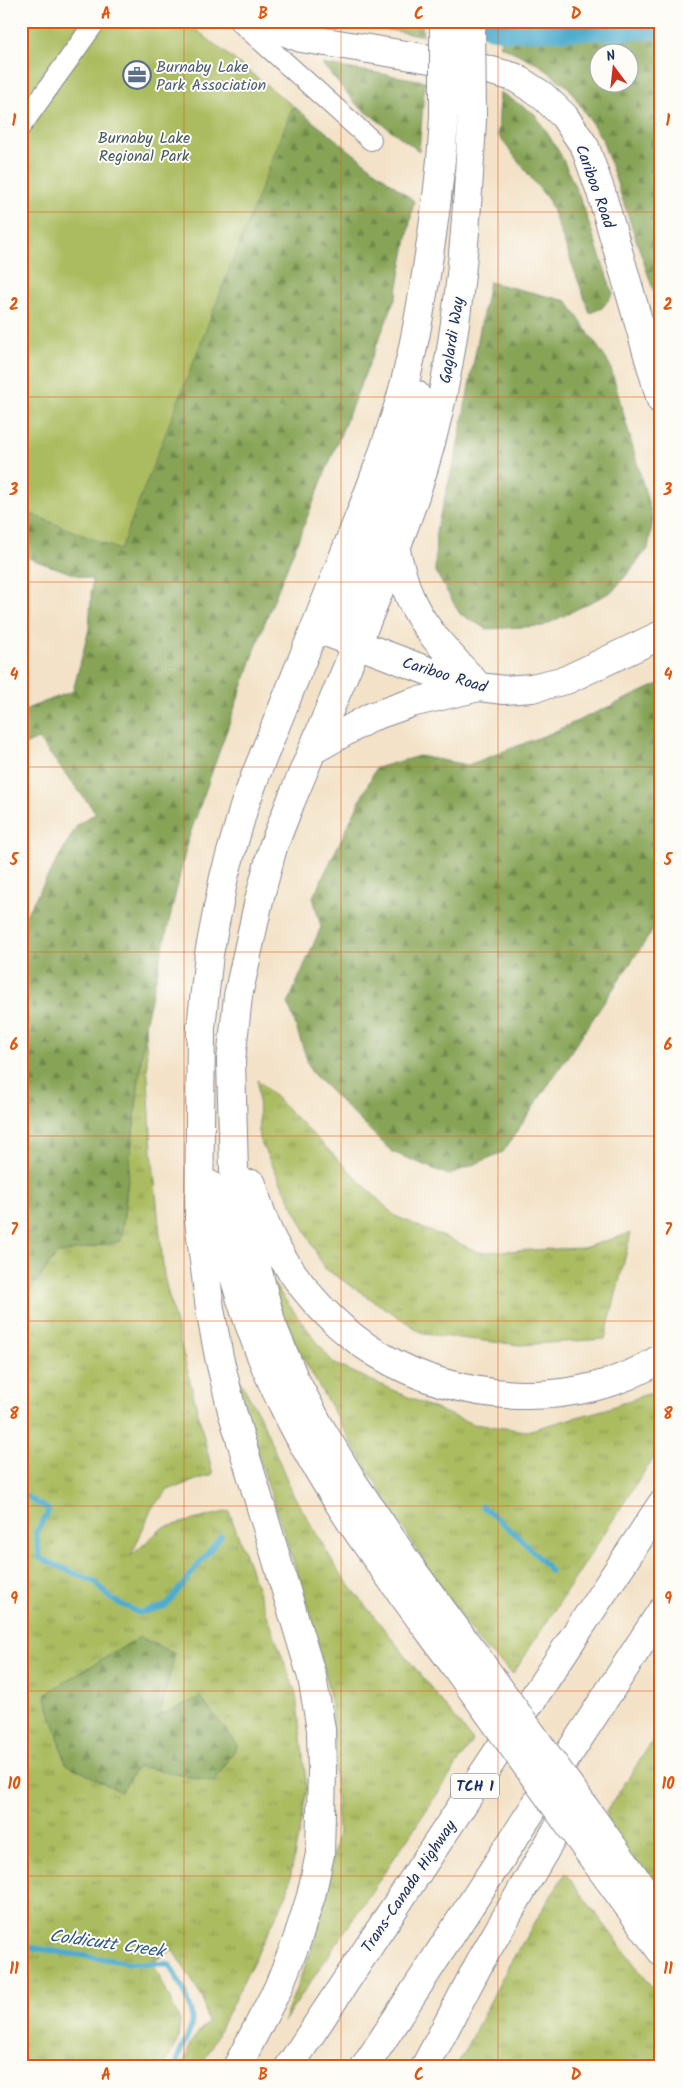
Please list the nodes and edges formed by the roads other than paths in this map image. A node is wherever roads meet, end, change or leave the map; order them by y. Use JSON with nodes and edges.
{"nodes":[{"id":1,"x":96,"y":21,"type":"edge"},
{"id":2,"x":239,"y":21,"type":"edge"},
{"id":3,"x":257,"y":21,"type":"edge"},
{"id":4,"x":444,"y":21,"type":"edge"},
{"id":5,"x":471,"y":21,"type":"edge"},
{"id":6,"x":21,"y":126,"type":"edge"},
{"id":7,"x":371,"y":140,"type":"dead end"},
{"id":8,"x":417,"y":333,"type":"junction"},
{"id":9,"x":661,"y":400,"type":"edge"},
{"id":10,"x":396,"y":551,"type":"junction"},
{"id":11,"x":661,"y":614,"type":"edge"},
{"id":12,"x":315,"y":628,"type":"junction"},
{"id":13,"x":652,"y":639,"type":"edge"},
{"id":14,"x":357,"y":644,"type":"junction"},
{"id":15,"x":479,"y":688,"type":"junction"},
{"id":16,"x":313,"y":750,"type":"junction"},
{"id":17,"x":232,"y":1118,"type":"junction"},
{"id":18,"x":199,"y":1139,"type":"junction"},
{"id":19,"x":661,"y":1358,"type":"edge"},
{"id":20,"x":661,"y":1505,"type":"edge"},
{"id":21,"x":661,"y":1612,"type":"edge"},
{"id":22,"x":464,"y":1659,"type":"junction"},
{"id":23,"x":609,"y":1694,"type":"junction"},
{"id":24,"x":604,"y":1854,"type":"junction"},
{"id":25,"x":661,"y":1914,"type":"edge"},
{"id":26,"x":661,"y":1951,"type":"edge"},
{"id":27,"x":237,"y":2067,"type":"edge"},
{"id":28,"x":289,"y":2067,"type":"edge"},
{"id":29,"x":366,"y":2067,"type":"edge"},
{"id":30,"x":425,"y":2067,"type":"edge"}],
"edges":[{"from":1,"to":6,"type":"street"},
{"from":2,"to":7,"type":"street"},
{"from":3,"to":9,"type":"main road","name":"Cariboo Road"},
{"from":4,"to":8,"type":"main road","bridge":true},
{"from":5,"to":10,"type":"main road","name":"Gaglardi Way","bridge":true},
{"from":8,"to":12,"type":"main road"},
{"from":8,"to":14,"type":"main road"},
{"from":10,"to":14,"type":"main road","name":"Gaglardi Way"},
{"from":10,"to":15,"type":"main road"},
{"from":11,"to":13,"type":"main road"},
{"from":12,"to":14,"type":"main road","name":"Cariboo Road"},
{"from":12,"to":18,"type":"main road"},
{"from":13,"to":15,"type":"main road","name":"Cariboo Road"},
{"from":14,"to":15,"type":"main road","name":"Cariboo Road"},
{"from":14,"to":16,"type":"main road","name":"Gaglardi Way"},
{"from":15,"to":16,"type":"main road"},
{"from":16,"to":17,"type":"main road","name":"Gaglardi Way"},
{"from":17,"to":19,"type":"main road"},
{"from":17,"to":22,"type":"main road","name":"Gaglardi Way"},
{"from":18,"to":22,"type":"main road"},
{"from":18,"to":27,"type":"main road"},
{"from":20,"to":28,"type":"main road","name":"Trans-Canada Highway","number":"TCH 1"},
{"from":21,"to":23,"type":"main road"},
{"from":22,"to":24,"type":"main road","bridge":true},
{"from":23,"to":29,"type":"main road"},
{"from":23,"to":30,"type":"main road"},
{"from":24,"to":25,"type":"main road"},
{"from":24,"to":26,"type":"main road"}]}
